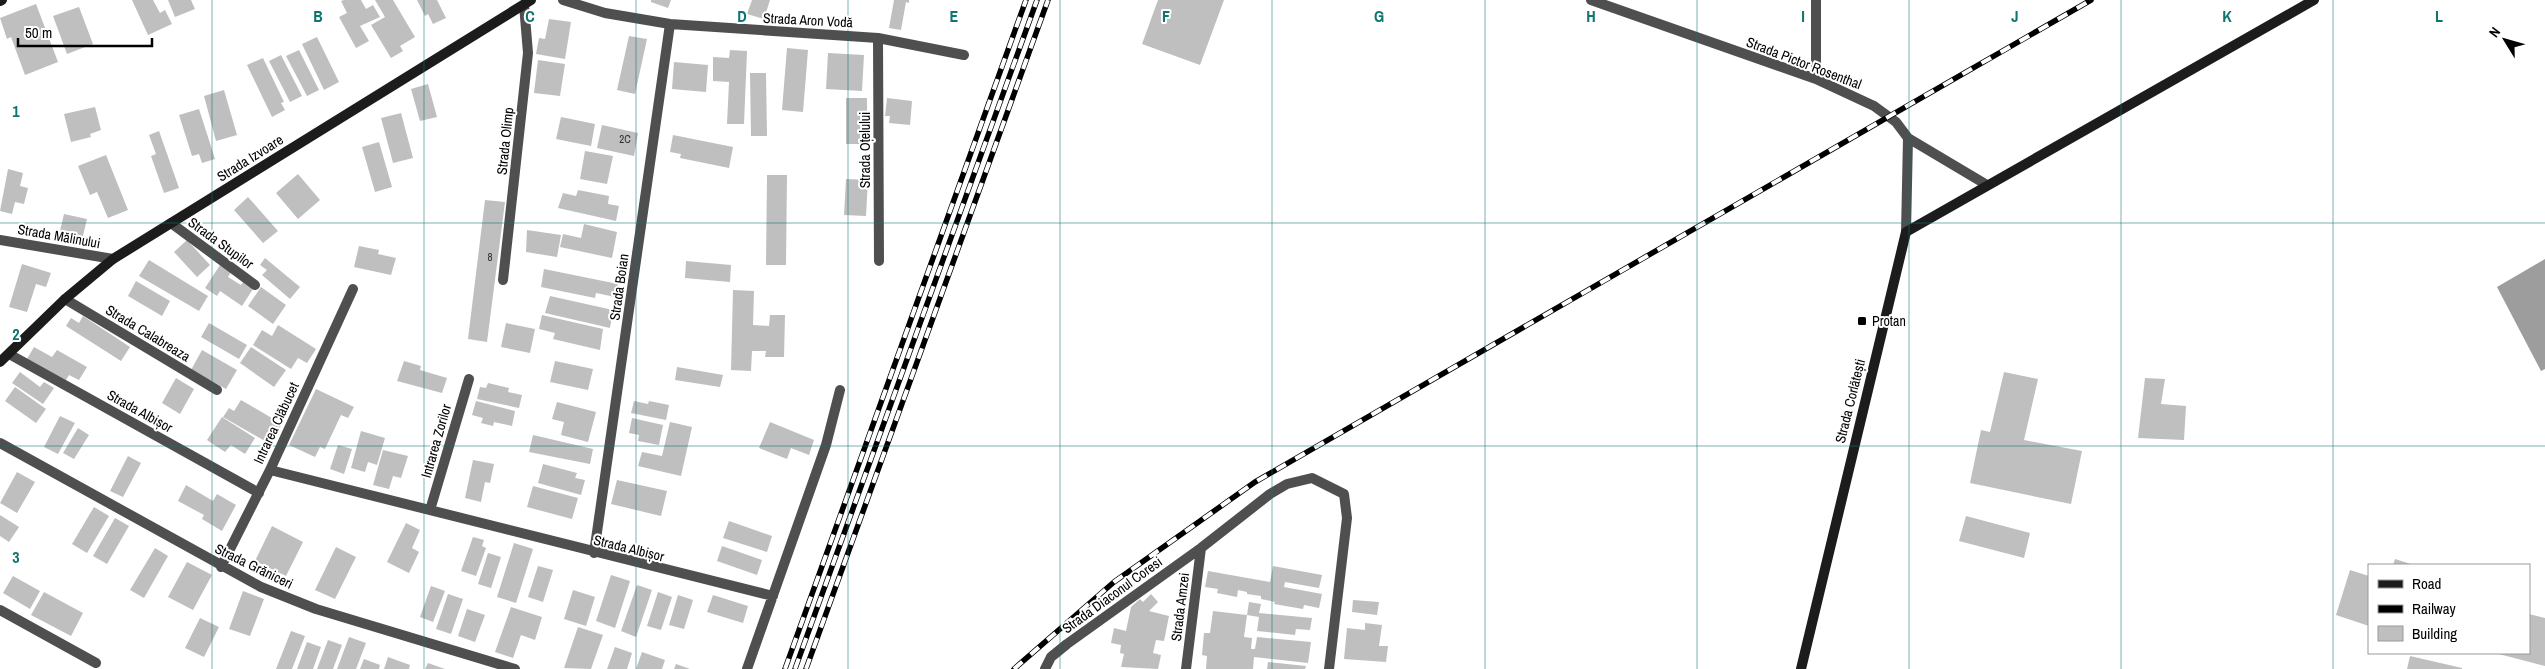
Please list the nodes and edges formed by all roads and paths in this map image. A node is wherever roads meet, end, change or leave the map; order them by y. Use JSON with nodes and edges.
{"nodes":[{"id":1,"x":563,"y":0,"type":"edge"},
{"id":2,"x":1592,"y":0,"type":"edge"},
{"id":3,"x":1816,"y":0,"type":"edge"},
{"id":4,"x":2314,"y":0,"type":"edge"},
{"id":5,"x":528,"y":3,"type":"edge"},
{"id":6,"x":670,"y":24,"type":"junction"},
{"id":7,"x":878,"y":38,"type":"junction"},
{"id":8,"x":964,"y":55,"type":"dead end"},
{"id":9,"x":1816,"y":79,"type":"junction"},
{"id":10,"x":1908,"y":138,"type":"junction"},
{"id":11,"x":1987,"y":185,"type":"junction"},
{"id":12,"x":171,"y":223,"type":"junction"},
{"id":13,"x":1906,"y":232,"type":"junction"},
{"id":14,"x":0,"y":240,"type":"edge"},
{"id":15,"x":113,"y":259,"type":"junction"},
{"id":16,"x":879,"y":261,"type":"dead end"},
{"id":17,"x":503,"y":280,"type":"dead end"},
{"id":18,"x":255,"y":285,"type":"dead end"},
{"id":19,"x":353,"y":289,"type":"dead end"},
{"id":20,"x":65,"y":299,"type":"junction"},
{"id":21,"x":9,"y":354,"type":"junction"},
{"id":22,"x":0,"y":362,"type":"edge"},
{"id":23,"x":468,"y":379,"type":"dead end"},
{"id":24,"x":217,"y":390,"type":"dead end"},
{"id":25,"x":840,"y":390,"type":"dead end"},
{"id":26,"x":0,"y":443,"type":"edge"},
{"id":27,"x":270,"y":470,"type":"junction"},
{"id":28,"x":259,"y":493,"type":"junction"},
{"id":29,"x":430,"y":510,"type":"junction"},
{"id":30,"x":1201,"y":548,"type":"junction"},
{"id":31,"x":594,"y":553,"type":"junction"},
{"id":32,"x":221,"y":566,"type":"junction"},
{"id":33,"x":773,"y":596,"type":"junction"},
{"id":34,"x":0,"y":610,"type":"edge"},
{"id":35,"x":96,"y":664,"type":"dead end"},
{"id":36,"x":514,"y":669,"type":"edge"},
{"id":37,"x":747,"y":669,"type":"edge"},
{"id":38,"x":1044,"y":669,"type":"edge"},
{"id":39,"x":1186,"y":669,"type":"edge"},
{"id":40,"x":1329,"y":669,"type":"edge"},
{"id":41,"x":1801,"y":669,"type":"edge"}],
"edges":[{"from":1,"to":6,"type":"street","name":"Strada Aron Vodă"},
{"from":2,"to":9,"type":"street","name":"Strada Pictor Rosenthal"},
{"from":3,"to":9,"type":"street"},
{"from":4,"to":11,"type":"street"},
{"from":5,"to":12,"type":"street","name":"Strada Izvoare"},
{"from":5,"to":17,"type":"street","name":"Strada Olimp"},
{"from":6,"to":7,"type":"street","name":"Strada Aron Vodă"},
{"from":6,"to":31,"type":"street","name":"Strada Boian"},
{"from":7,"to":8,"type":"street","name":"Strada Aron Vodă"},
{"from":7,"to":16,"type":"street","name":"Strada Oțelului"},
{"from":9,"to":10,"type":"street","name":"Strada Pictor Rosenthal"},
{"from":10,"to":11,"type":"street","name":"Strada Pictor Rosenthal"},
{"from":10,"to":13,"type":"street","name":"Strada Corlătești"},
{"from":11,"to":13,"type":"street"},
{"from":12,"to":15,"type":"street","name":"Strada Izvoare"},
{"from":12,"to":18,"type":"street","name":"Strada Stupilor"},
{"from":13,"to":41,"type":"street","name":"Strada Corlătești"},
{"from":14,"to":15,"type":"street","name":"Strada Mălinului"},
{"from":15,"to":20,"type":"street","name":"Strada Izvoare"},
{"from":19,"to":27,"type":"street","name":"Intrarea Clăbucet"},
{"from":20,"to":21,"type":"street","name":"Strada Izvoare"},
{"from":20,"to":24,"type":"street","name":"Strada Calabreaza"},
{"from":21,"to":22,"type":"street","name":"Strada Izvoare"},
{"from":21,"to":28,"type":"street","name":"Strada Albișor"},
{"from":23,"to":29,"type":"street","name":"Intrarea Zorilor"},
{"from":25,"to":33,"type":"street"},
{"from":26,"to":32,"type":"street","name":"Strada Grăniceri"},
{"from":27,"to":28,"type":"street","name":"Intrarea Clăbucet"},
{"from":27,"to":29,"type":"street","name":"Strada Albișor"},
{"from":28,"to":32,"type":"street","name":"Intrarea Clăbucet"},
{"from":29,"to":31,"type":"street","name":"Strada Albișor"},
{"from":30,"to":38,"type":"street","name":"Strada Diaconul Coresi"},
{"from":30,"to":39,"type":"street","name":"Strada Amzei"},
{"from":30,"to":40,"type":"street","name":"Strada Diaconul Coresi"},
{"from":31,"to":33,"type":"street","name":"Strada Albișor"},
{"from":32,"to":36,"type":"street","name":"Strada Grăniceri"},
{"from":33,"to":37,"type":"street"},
{"from":34,"to":35,"type":"street"}]}
